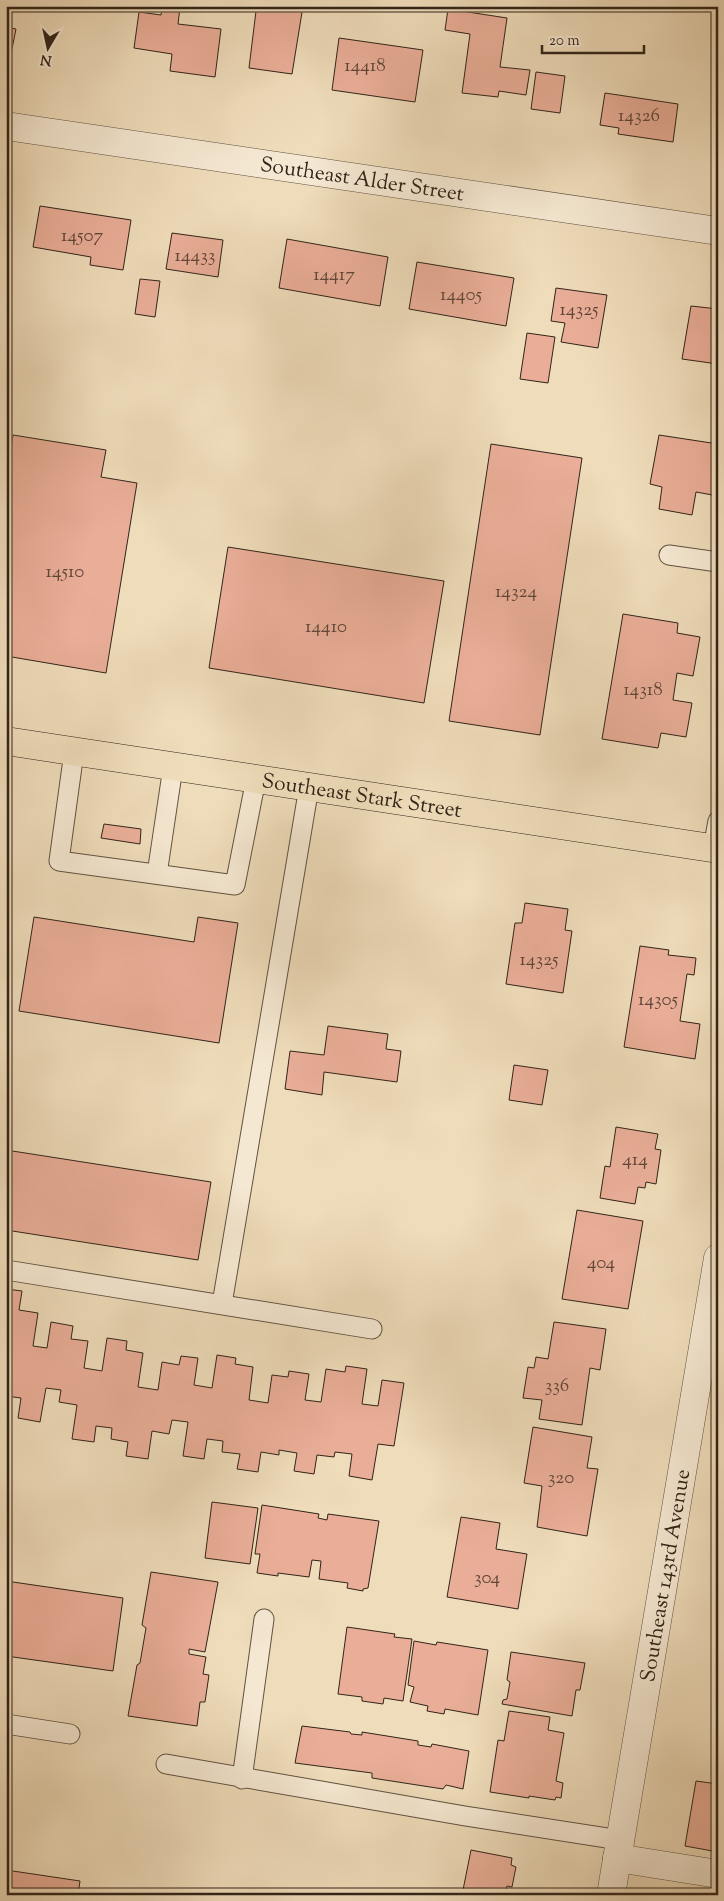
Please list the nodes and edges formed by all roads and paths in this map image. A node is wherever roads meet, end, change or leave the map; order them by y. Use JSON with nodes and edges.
{"nodes":[{"id":1,"x":6,"y":126,"type":"edge"},
{"id":2,"x":718,"y":231,"type":"edge"},
{"id":3,"x":669,"y":555,"type":"dead end"},
{"id":4,"x":718,"y":562,"type":"edge"},
{"id":5,"x":6,"y":741,"type":"edge"},
{"id":6,"x":74,"y":752,"type":"junction"},
{"id":7,"x":173,"y":766,"type":"junction"},
{"id":8,"x":256,"y":779,"type":"junction"},
{"id":9,"x":309,"y":787,"type":"junction"},
{"id":10,"x":718,"y":821,"type":"edge"},
{"id":11,"x":716,"y":848,"type":"edge"},
{"id":12,"x":157,"y":874,"type":"junction"},
{"id":13,"x":718,"y":1258,"type":"edge"},
{"id":14,"x":6,"y":1270,"type":"edge"},
{"id":15,"x":222,"y":1304,"type":"junction"},
{"id":16,"x":372,"y":1328,"type":"dead end"},
{"id":17,"x":711,"y":1350,"type":"edge"},
{"id":18,"x":264,"y":1619,"type":"dead end"},
{"id":19,"x":6,"y":1724,"type":"edge"},
{"id":20,"x":70,"y":1734,"type":"dead end"},
{"id":21,"x":166,"y":1764,"type":"dead end"},
{"id":22,"x":242,"y":1779,"type":"junction"},
{"id":23,"x":618,"y":1849,"type":"junction"},
{"id":24,"x":718,"y":1874,"type":"edge"},
{"id":25,"x":611,"y":1895,"type":"edge"}],
"edges":[{"from":1,"to":2,"type":"street","name":"Southeast Alder Street"},
{"from":3,"to":4,"type":"lane"},
{"from":5,"to":6,"type":"main road","name":"Southeast Stark Street"},
{"from":6,"to":7,"type":"main road","name":"Southeast Stark Street"},
{"from":6,"to":12,"type":"lane"},
{"from":7,"to":8,"type":"main road","name":"Southeast Stark Street"},
{"from":7,"to":12,"type":"lane"},
{"from":8,"to":9,"type":"main road","name":"Southeast Stark Street"},
{"from":8,"to":12,"type":"lane"},
{"from":9,"to":11,"type":"main road","name":"Southeast Stark Street"},
{"from":9,"to":15,"type":"lane"},
{"from":10,"to":11,"type":"lane"},
{"from":13,"to":17,"type":"street","name":"Southeast 143rd Avenue"},
{"from":14,"to":15,"type":"lane"},
{"from":15,"to":16,"type":"lane"},
{"from":17,"to":23,"type":"street","name":"Southeast 143rd Avenue"},
{"from":18,"to":22,"type":"lane"},
{"from":19,"to":20,"type":"lane"},
{"from":21,"to":22,"type":"lane"},
{"from":22,"to":23,"type":"lane"},
{"from":23,"to":24,"type":"street"},
{"from":23,"to":25,"type":"street","name":"Southeast 143rd Avenue"}]}
